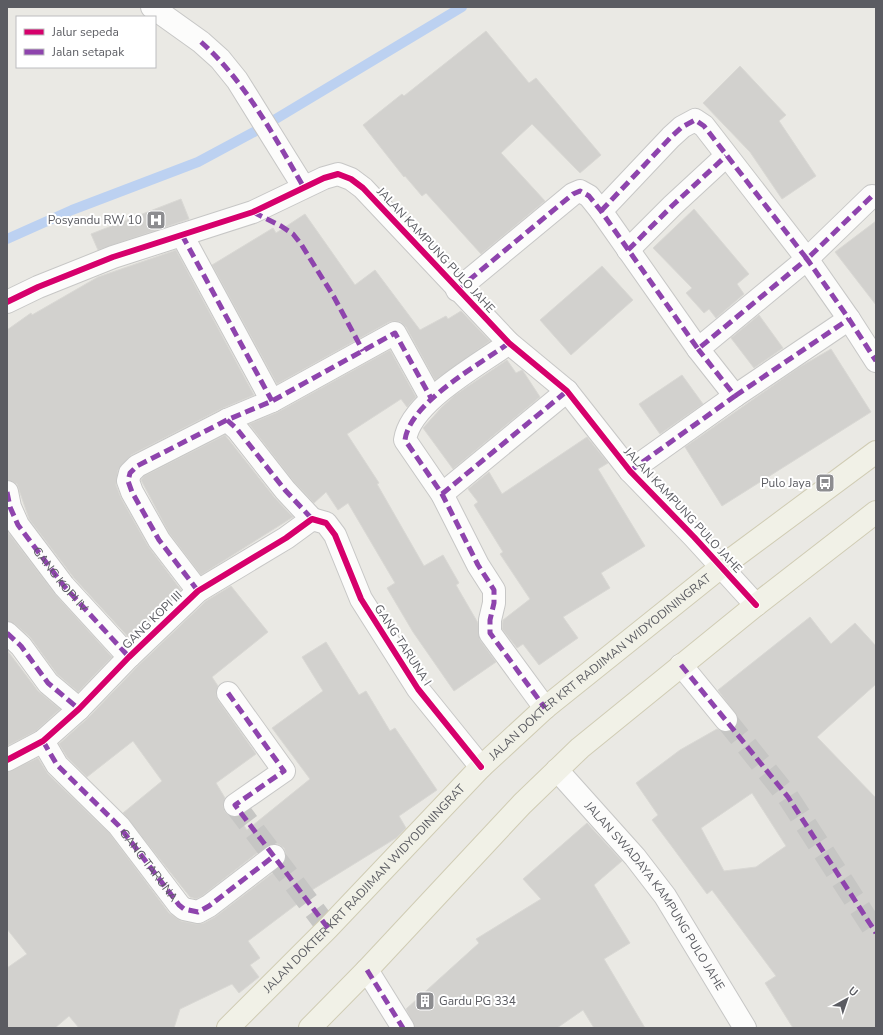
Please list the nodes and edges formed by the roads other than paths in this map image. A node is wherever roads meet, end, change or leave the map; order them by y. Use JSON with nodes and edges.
{"nodes":[{"id":1,"x":152,"y":7,"type":"edge"},
{"id":2,"x":726,"y":156,"type":"junction"},
{"id":3,"x":303,"y":186,"type":"junction"},
{"id":4,"x":872,"y":196,"type":"dead end"},
{"id":5,"x":601,"y":212,"type":"junction"},
{"id":6,"x":182,"y":235,"type":"junction"},
{"id":7,"x":628,"y":250,"type":"junction"},
{"id":8,"x":807,"y":259,"type":"junction"},
{"id":9,"x":457,"y":290,"type":"junction"},
{"id":10,"x":7,"y":302,"type":"edge"},
{"id":11,"x":849,"y":318,"type":"junction"},
{"id":12,"x":509,"y":343,"type":"junction"},
{"id":13,"x":698,"y":349,"type":"junction"},
{"id":14,"x":876,"y":361,"type":"edge"},
{"id":15,"x":567,"y":390,"type":"junction"},
{"id":16,"x":735,"y":396,"type":"junction"},
{"id":17,"x":431,"y":398,"type":"junction"},
{"id":18,"x":272,"y":401,"type":"junction"},
{"id":19,"x":227,"y":420,"type":"junction"},
{"id":20,"x":876,"y":452,"type":"edge"},
{"id":21,"x":630,"y":470,"type":"junction"},
{"id":22,"x":7,"y":492,"type":"edge"},
{"id":23,"x":442,"y":494,"type":"junction"},
{"id":24,"x":876,"y":512,"type":"edge"},
{"id":25,"x":319,"y":521,"type":"junction"},
{"id":26,"x":721,"y":567,"type":"junction"},
{"id":27,"x":198,"y":591,"type":"junction"},
{"id":28,"x":756,"y":605,"type":"junction"},
{"id":29,"x":7,"y":633,"type":"edge"},
{"id":30,"x":129,"y":657,"type":"junction"},
{"id":31,"x":681,"y":665,"type":"junction"},
{"id":32,"x":228,"y":693,"type":"dead end"},
{"id":33,"x":545,"y":708,"type":"junction"},
{"id":34,"x":80,"y":709,"type":"junction"},
{"id":35,"x":726,"y":720,"type":"tunnel mouth"},
{"id":36,"x":43,"y":741,"type":"junction"},
{"id":37,"x":7,"y":760,"type":"edge"},
{"id":38,"x":481,"y":767,"type":"junction"},
{"id":39,"x":557,"y":770,"type":"junction"},
{"id":40,"x":234,"y":805,"type":"dead end"},
{"id":41,"x":274,"y":856,"type":"dead end"},
{"id":42,"x":367,"y":970,"type":"junction"},
{"id":43,"x":228,"y":1028,"type":"edge"},
{"id":44,"x":310,"y":1028,"type":"edge"},
{"id":45,"x":403,"y":1028,"type":"edge"},
{"id":46,"x":745,"y":1028,"type":"edge"}],
"edges":[{"from":1,"to":3,"type":"street"},
{"from":2,"to":5,"type":"street"},
{"from":2,"to":7,"type":"street"},
{"from":2,"to":8,"type":"street"},
{"from":3,"to":6,"type":"street","name":"JALAN KAMPUNG PULO JAHE"},
{"from":3,"to":9,"type":"street","name":"JALAN KAMPUNG PULO JAHE"},
{"from":4,"to":8,"type":"street"},
{"from":5,"to":7,"type":"street"},
{"from":5,"to":9,"type":"street"},
{"from":6,"to":10,"type":"street","name":"JALAN KAMPUNG PULO JAHE"},
{"from":6,"to":18,"type":"street"},
{"from":7,"to":13,"type":"street"},
{"from":8,"to":11,"type":"street"},
{"from":8,"to":13,"type":"street"},
{"from":9,"to":12,"type":"street","name":"JALAN KAMPUNG PULO JAHE"},
{"from":11,"to":14,"type":"street"},
{"from":11,"to":16,"type":"street"},
{"from":12,"to":15,"type":"street","name":"JALAN KAMPUNG PULO JAHE"},
{"from":12,"to":17,"type":"street"},
{"from":13,"to":16,"type":"street"},
{"from":15,"to":21,"type":"street","name":"JALAN KAMPUNG PULO JAHE"},
{"from":15,"to":23,"type":"street"},
{"from":16,"to":21,"type":"street"},
{"from":17,"to":18,"type":"street"},
{"from":17,"to":23,"type":"street"},
{"from":18,"to":19,"type":"street"},
{"from":19,"to":25,"type":"street","name":"GANG TARUNA I"},
{"from":19,"to":27,"type":"street"},
{"from":20,"to":26,"type":"main road","name":"JALAN DOKTER KRT RADJIMAN WIDYODININGRAT"},
{"from":21,"to":26,"type":"street","name":"JALAN KAMPUNG PULO JAHE"},
{"from":22,"to":30,"type":"street","name":"GANG KOPI IV"},
{"from":23,"to":33,"type":"street"},
{"from":24,"to":28,"type":"main road"},
{"from":25,"to":27,"type":"street","name":"GANG KOPI III"},
{"from":25,"to":38,"type":"street","name":"GANG TARUNA I"},
{"from":26,"to":28,"type":"street","name":"JALAN KAMPUNG PULO JAHE"},
{"from":26,"to":33,"type":"main road","name":"JALAN DOKTER KRT RADJIMAN WIDYODININGRAT"},
{"from":27,"to":30,"type":"street","name":"GANG KOPI III"},
{"from":28,"to":31,"type":"main road"},
{"from":29,"to":34,"type":"street"},
{"from":30,"to":34,"type":"street","name":"GANG KOPI III"},
{"from":31,"to":35,"type":"street"},
{"from":31,"to":39,"type":"main road"},
{"from":32,"to":40,"type":"street"},
{"from":33,"to":38,"type":"main road","name":"JALAN DOKTER KRT RADJIMAN WIDYODININGRAT"},
{"from":34,"to":36,"type":"street","name":"GANG KOPI III"},
{"from":36,"to":37,"type":"street","name":"GANG KOPI III"},
{"from":36,"to":41,"type":"street","name":"GANG TARUNA"},
{"from":38,"to":43,"type":"main road","name":"JALAN DOKTER KRT RADJIMAN WIDYODININGRAT"},
{"from":39,"to":42,"type":"main road"},
{"from":39,"to":46,"type":"street","name":"JALAN SWADAYA KAMPUNG PULO JAHE"},
{"from":42,"to":44,"type":"main road"},
{"from":42,"to":45,"type":"street"}]}
